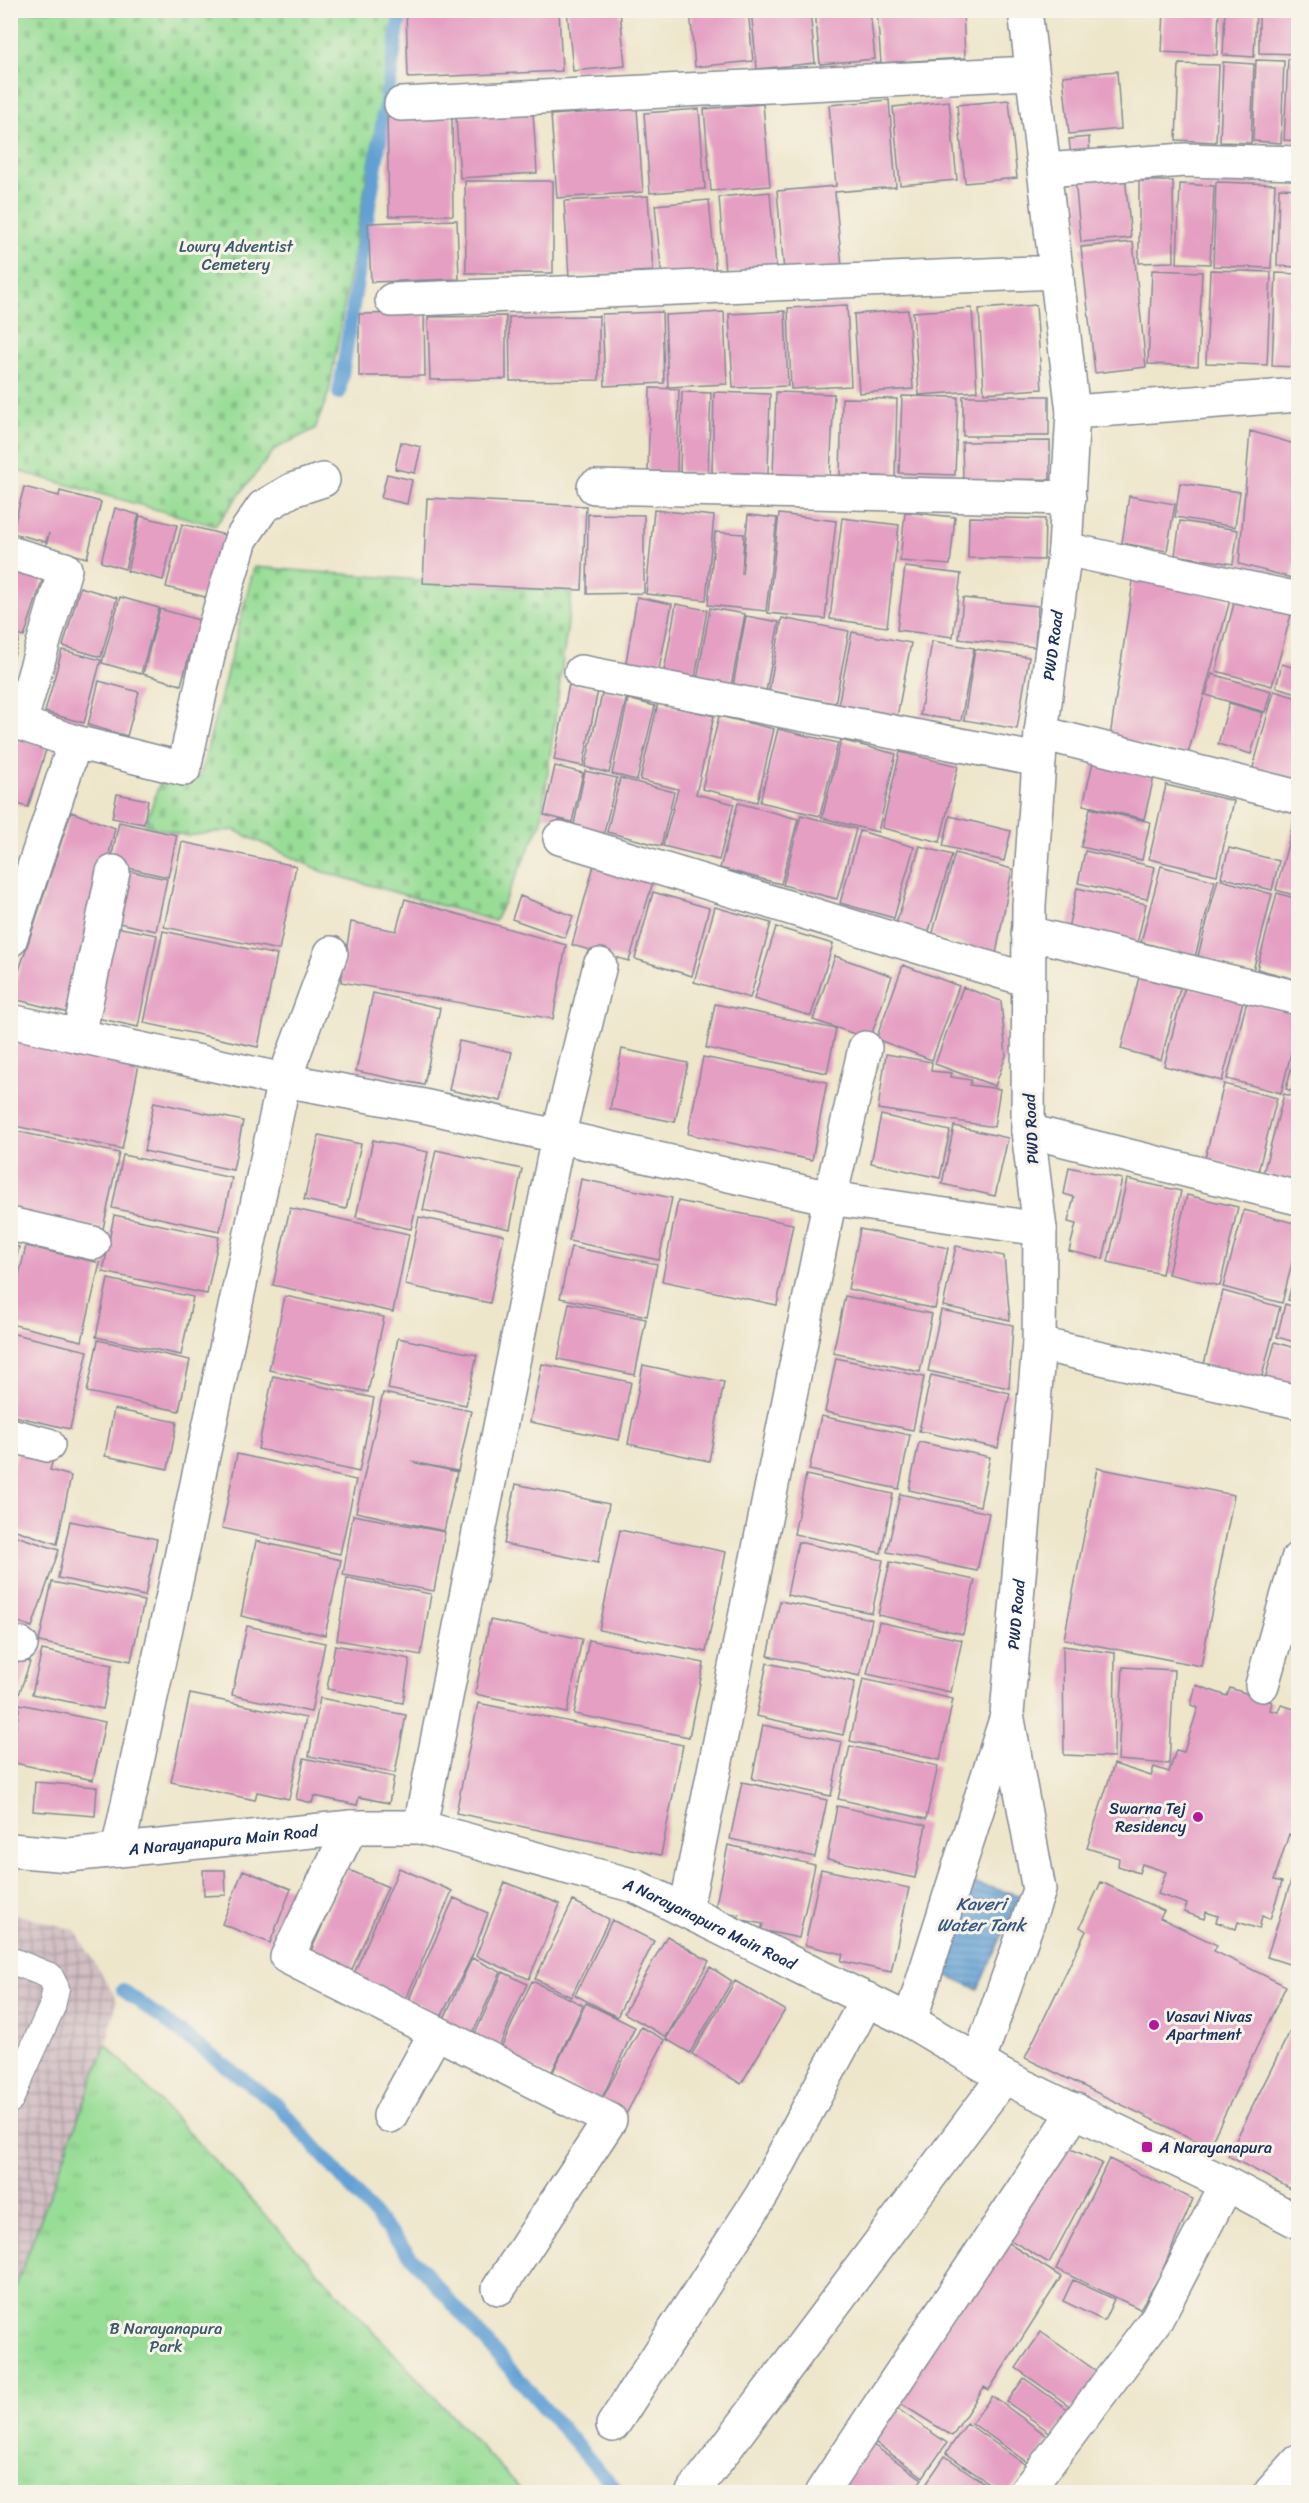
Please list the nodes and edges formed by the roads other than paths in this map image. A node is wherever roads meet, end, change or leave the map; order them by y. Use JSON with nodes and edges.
{"nodes":[{"id":1,"x":1024,"y":10,"type":"edge"},
{"id":2,"x":1032,"y":73,"type":"junction"},
{"id":3,"x":401,"y":104,"type":"dead end"},
{"id":4,"x":1299,"y":163,"type":"edge"},
{"id":5,"x":1044,"y":170,"type":"junction"},
{"id":6,"x":1057,"y":272,"type":"junction"},
{"id":7,"x":392,"y":300,"type":"dead end"},
{"id":8,"x":1299,"y":395,"type":"edge"},
{"id":9,"x":1073,"y":412,"type":"junction"},
{"id":10,"x":322,"y":480,"type":"dead end"},
{"id":11,"x":594,"y":487,"type":"dead end"},
{"id":12,"x":1069,"y":498,"type":"junction"},
{"id":13,"x":1065,"y":549,"type":"junction"},
{"id":14,"x":10,"y":553,"type":"edge"},
{"id":15,"x":1299,"y":599,"type":"edge"},
{"id":16,"x":581,"y":672,"type":"dead end"},
{"id":17,"x":15,"y":721,"type":"edge"},
{"id":18,"x":75,"y":742,"type":"junction"},
{"id":19,"x":1040,"y":746,"type":"junction"},
{"id":20,"x":1299,"y":797,"type":"edge"},
{"id":21,"x":560,"y":838,"type":"dead end"},
{"id":22,"x":113,"y":872,"type":"dead end"},
{"id":23,"x":16,"y":901,"type":"edge"},
{"id":24,"x":1028,"y":933,"type":"junction"},
{"id":25,"x":10,"y":940,"type":"edge"},
{"id":26,"x":331,"y":953,"type":"dead end"},
{"id":27,"x":600,"y":965,"type":"dead end"},
{"id":28,"x":1028,"y":980,"type":"junction"},
{"id":29,"x":1299,"y":998,"type":"edge"},
{"id":30,"x":10,"y":1021,"type":"edge"},
{"id":31,"x":79,"y":1036,"type":"junction"},
{"id":32,"x":865,"y":1048,"type":"dead end"},
{"id":33,"x":284,"y":1080,"type":"junction"},
{"id":34,"x":1028,"y":1131,"type":"junction"},
{"id":35,"x":558,"y":1137,"type":"junction"},
{"id":36,"x":830,"y":1198,"type":"junction"},
{"id":37,"x":1299,"y":1198,"type":"edge"},
{"id":38,"x":10,"y":1224,"type":"edge"},
{"id":39,"x":1040,"y":1229,"type":"junction"},
{"id":40,"x":93,"y":1243,"type":"dead end"},
{"id":41,"x":1039,"y":1344,"type":"junction"},
{"id":42,"x":1299,"y":1402,"type":"edge"},
{"id":43,"x":10,"y":1435,"type":"edge"},
{"id":44,"x":48,"y":1445,"type":"dead end"},
{"id":45,"x":1299,"y":1559,"type":"edge"},
{"id":46,"x":1262,"y":1685,"type":"dead end"},
{"id":47,"x":1007,"y":1714,"type":"junction"},
{"id":48,"x":351,"y":1827,"type":"junction"},
{"id":49,"x":420,"y":1827,"type":"junction"},
{"id":50,"x":10,"y":1850,"type":"edge"},
{"id":51,"x":118,"y":1850,"type":"junction"},
{"id":52,"x":686,"y":1909,"type":"junction"},
{"id":53,"x":10,"y":1960,"type":"edge"},
{"id":54,"x":867,"y":1999,"type":"junction"},
{"id":55,"x":910,"y":2021,"type":"junction"},
{"id":56,"x":436,"y":2032,"type":"junction"},
{"id":57,"x":992,"y":2069,"type":"junction"},
{"id":58,"x":10,"y":2100,"type":"edge"},
{"id":59,"x":1076,"y":2110,"type":"junction"},
{"id":60,"x":390,"y":2115,"type":"dead end"},
{"id":61,"x":1227,"y":2184,"type":"junction"},
{"id":62,"x":1299,"y":2222,"type":"edge"},
{"id":63,"x":499,"y":2289,"type":"dead end"},
{"id":64,"x":613,"y":2425,"type":"dead end"},
{"id":65,"x":1299,"y":2462,"type":"edge"},
{"id":66,"x":693,"y":2493,"type":"edge"},
{"id":67,"x":822,"y":2493,"type":"edge"},
{"id":68,"x":1026,"y":2493,"type":"edge"},
{"id":69,"x":1271,"y":2493,"type":"edge"}],
"edges":[{"from":1,"to":2,"type":"street","name":"PWD Road"},
{"from":2,"to":3,"type":"street"},
{"from":2,"to":5,"type":"street","name":"PWD Road"},
{"from":4,"to":5,"type":"street"},
{"from":5,"to":6,"type":"street","name":"PWD Road"},
{"from":6,"to":7,"type":"street"},
{"from":6,"to":9,"type":"street","name":"PWD Road"},
{"from":8,"to":9,"type":"street"},
{"from":9,"to":12,"type":"street","name":"PWD Road"},
{"from":10,"to":18,"type":"street"},
{"from":11,"to":12,"type":"street"},
{"from":12,"to":13,"type":"street","name":"PWD Road"},
{"from":13,"to":15,"type":"street"},
{"from":13,"to":19,"type":"street","name":"PWD Road"},
{"from":14,"to":17,"type":"street"},
{"from":16,"to":19,"type":"street"},
{"from":17,"to":18,"type":"street"},
{"from":18,"to":23,"type":"street"},
{"from":19,"to":20,"type":"street"},
{"from":19,"to":24,"type":"street","name":"PWD Road"},
{"from":21,"to":28,"type":"street"},
{"from":22,"to":31,"type":"street"},
{"from":23,"to":25,"type":"street"},
{"from":24,"to":28,"type":"street","name":"PWD Road"},
{"from":24,"to":29,"type":"street"},
{"from":26,"to":33,"type":"street"},
{"from":27,"to":35,"type":"street"},
{"from":28,"to":34,"type":"street","name":"PWD Road"},
{"from":30,"to":31,"type":"street"},
{"from":31,"to":33,"type":"street"},
{"from":32,"to":36,"type":"street"},
{"from":33,"to":35,"type":"street"},
{"from":33,"to":51,"type":"street"},
{"from":34,"to":37,"type":"street"},
{"from":34,"to":39,"type":"street","name":"PWD Road"},
{"from":35,"to":36,"type":"street"},
{"from":35,"to":49,"type":"street"},
{"from":36,"to":39,"type":"street"},
{"from":36,"to":52,"type":"street"},
{"from":38,"to":40,"type":"street"},
{"from":39,"to":41,"type":"street","name":"PWD Road"},
{"from":41,"to":42,"type":"street"},
{"from":41,"to":47,"type":"street","name":"PWD Road"},
{"from":43,"to":44,"type":"street"},
{"from":45,"to":46,"type":"street"},
{"from":47,"to":55,"type":"street"},
{"from":47,"to":57,"type":"street","name":"PWD Road"},
{"from":48,"to":49,"type":"street","name":"A Narayanapura Main Road"},
{"from":48,"to":51,"type":"street","name":"A Narayanapura Main Road"},
{"from":48,"to":56,"type":"street"},
{"from":49,"to":52,"type":"street","name":"A Narayanapura Main Road"},
{"from":50,"to":51,"type":"street","name":"A Narayanapura Main Road"},
{"from":52,"to":54,"type":"street","name":"A Narayanapura Main Road"},
{"from":53,"to":58,"type":"lane"},
{"from":54,"to":55,"type":"street","name":"A Narayanapura Main Road"},
{"from":54,"to":64,"type":"street"},
{"from":55,"to":57,"type":"street","name":"A Narayanapura Main Road"},
{"from":56,"to":60,"type":"street"},
{"from":56,"to":63,"type":"street"},
{"from":57,"to":59,"type":"street","name":"A Narayanapura Main Road"},
{"from":57,"to":66,"type":"street","name":"PWD Road"},
{"from":59,"to":61,"type":"street","name":"A Narayanapura Main Road"},
{"from":59,"to":67,"type":"street"},
{"from":61,"to":62,"type":"street","name":"A Narayanapura Main Road"},
{"from":61,"to":68,"type":"street"},
{"from":65,"to":69,"type":"street"}]}
